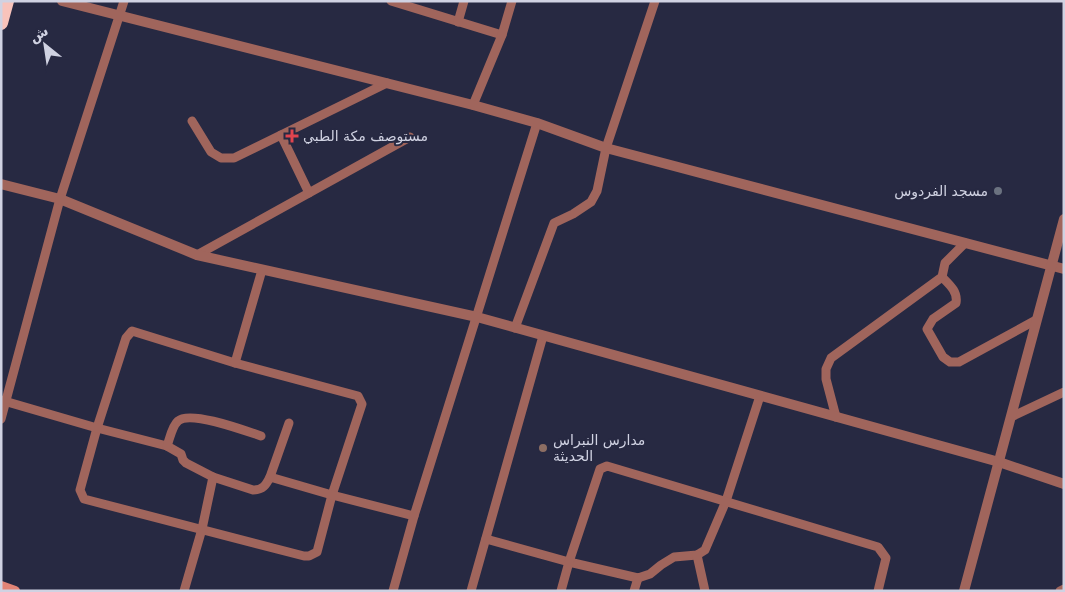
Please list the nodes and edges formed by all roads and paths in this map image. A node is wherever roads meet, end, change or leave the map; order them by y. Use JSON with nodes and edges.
{"nodes":[{"id":1,"x":7,"y":1,"type":"edge"},
{"id":2,"x":62,"y":1,"type":"edge"},
{"id":3,"x":124,"y":1,"type":"edge"},
{"id":4,"x":391,"y":1,"type":"edge"},
{"id":5,"x":464,"y":1,"type":"edge"},
{"id":6,"x":512,"y":1,"type":"edge"},
{"id":7,"x":654,"y":1,"type":"edge"},
{"id":8,"x":119,"y":16,"type":"junction"},
{"id":9,"x":458,"y":22,"type":"junction"},
{"id":10,"x":1,"y":23,"type":"edge"},
{"id":11,"x":502,"y":35,"type":"junction"},
{"id":12,"x":387,"y":83,"type":"junction"},
{"id":13,"x":473,"y":105,"type":"junction"},
{"id":14,"x":192,"y":120,"type":"dead end"},
{"id":15,"x":537,"y":123,"type":"junction"},
{"id":16,"x":281,"y":135,"type":"junction"},
{"id":17,"x":410,"y":137,"type":"dead end"},
{"id":18,"x":606,"y":148,"type":"junction"},
{"id":19,"x":1,"y":184,"type":"edge"},
{"id":20,"x":309,"y":193,"type":"junction"},
{"id":21,"x":60,"y":199,"type":"junction"},
{"id":22,"x":1064,"y":219,"type":"edge"},
{"id":23,"x":965,"y":243,"type":"junction"},
{"id":24,"x":197,"y":255,"type":"junction"},
{"id":25,"x":1051,"y":265,"type":"junction"},
{"id":26,"x":1064,"y":269,"type":"edge"},
{"id":27,"x":262,"y":270,"type":"junction"},
{"id":28,"x":942,"y":277,"type":"junction"},
{"id":29,"x":477,"y":317,"type":"junction"},
{"id":30,"x":1036,"y":320,"type":"junction"},
{"id":31,"x":515,"y":328,"type":"junction"},
{"id":32,"x":543,"y":336,"type":"junction"},
{"id":33,"x":235,"y":363,"type":"junction"},
{"id":34,"x":1064,"y":392,"type":"edge"},
{"id":35,"x":760,"y":396,"type":"junction"},
{"id":36,"x":4,"y":401,"type":"edge"},
{"id":37,"x":836,"y":417,"type":"junction"},
{"id":38,"x":1011,"y":417,"type":"junction"},
{"id":39,"x":1,"y":419,"type":"edge"},
{"id":40,"x":289,"y":423,"type":"dead end"},
{"id":41,"x":97,"y":428,"type":"junction"},
{"id":42,"x":261,"y":436,"type":"dead end"},
{"id":43,"x":167,"y":446,"type":"junction"},
{"id":44,"x":999,"y":462,"type":"junction"},
{"id":45,"x":213,"y":477,"type":"junction"},
{"id":46,"x":270,"y":477,"type":"junction"},
{"id":47,"x":1064,"y":484,"type":"edge"},
{"id":48,"x":332,"y":495,"type":"junction"},
{"id":49,"x":726,"y":500,"type":"junction"},
{"id":50,"x":414,"y":516,"type":"junction"},
{"id":51,"x":202,"y":529,"type":"junction"},
{"id":52,"x":486,"y":539,"type":"junction"},
{"id":53,"x":698,"y":555,"type":"junction"},
{"id":54,"x":569,"y":562,"type":"junction"},
{"id":55,"x":638,"y":578,"type":"junction"},
{"id":56,"x":1,"y":586,"type":"edge"},
{"id":57,"x":15,"y":591,"type":"edge"},
{"id":58,"x":184,"y":591,"type":"edge"},
{"id":59,"x":392,"y":591,"type":"edge"},
{"id":60,"x":471,"y":591,"type":"edge"},
{"id":61,"x":561,"y":591,"type":"edge"},
{"id":62,"x":634,"y":591,"type":"edge"},
{"id":63,"x":705,"y":591,"type":"edge"},
{"id":64,"x":878,"y":591,"type":"edge"},
{"id":65,"x":964,"y":591,"type":"edge"}],
"edges":[{"from":1,"to":10,"type":"highway"},
{"from":2,"to":8,"type":"street"},
{"from":3,"to":8,"type":"street"},
{"from":4,"to":9,"type":"street"},
{"from":5,"to":9,"type":"street"},
{"from":6,"to":11,"type":"street"},
{"from":7,"to":18,"type":"street"},
{"from":8,"to":12,"type":"street"},
{"from":8,"to":21,"type":"street"},
{"from":9,"to":11,"type":"street"},
{"from":11,"to":13,"type":"street"},
{"from":12,"to":13,"type":"street"},
{"from":12,"to":16,"type":"street"},
{"from":13,"to":15,"type":"street"},
{"from":14,"to":16,"type":"street"},
{"from":15,"to":18,"type":"street"},
{"from":15,"to":29,"type":"street"},
{"from":16,"to":20,"type":"street"},
{"from":17,"to":20,"type":"street"},
{"from":18,"to":23,"type":"street"},
{"from":18,"to":31,"type":"street"},
{"from":19,"to":21,"type":"street"},
{"from":20,"to":24,"type":"street"},
{"from":21,"to":24,"type":"street"},
{"from":21,"to":36,"type":"street"},
{"from":22,"to":25,"type":"street"},
{"from":23,"to":25,"type":"street"},
{"from":23,"to":28,"type":"street"},
{"from":24,"to":27,"type":"street"},
{"from":25,"to":26,"type":"street"},
{"from":25,"to":30,"type":"street"},
{"from":27,"to":29,"type":"street"},
{"from":27,"to":33,"type":"street"},
{"from":28,"to":30,"type":"street"},
{"from":28,"to":37,"type":"street"},
{"from":29,"to":31,"type":"street"},
{"from":29,"to":50,"type":"street"},
{"from":30,"to":38,"type":"street"},
{"from":31,"to":32,"type":"street"},
{"from":32,"to":35,"type":"street"},
{"from":32,"to":52,"type":"street"},
{"from":33,"to":41,"type":"street"},
{"from":33,"to":48,"type":"street"},
{"from":34,"to":38,"type":"street"},
{"from":35,"to":37,"type":"street"},
{"from":35,"to":49,"type":"street"},
{"from":36,"to":39,"type":"street"},
{"from":36,"to":41,"type":"street"},
{"from":37,"to":44,"type":"street"},
{"from":38,"to":44,"type":"street"},
{"from":40,"to":46,"type":"street"},
{"from":41,"to":43,"type":"street"},
{"from":41,"to":51,"type":"street"},
{"from":42,"to":43,"type":"street"},
{"from":43,"to":45,"type":"street"},
{"from":44,"to":47,"type":"street"},
{"from":44,"to":65,"type":"street"},
{"from":45,"to":46,"type":"street"},
{"from":45,"to":51,"type":"street"},
{"from":46,"to":48,"type":"street"},
{"from":48,"to":50,"type":"street"},
{"from":48,"to":51,"type":"street"},
{"from":49,"to":53,"type":"street"},
{"from":49,"to":54,"type":"street"},
{"from":49,"to":64,"type":"street"},
{"from":50,"to":59,"type":"street"},
{"from":51,"to":58,"type":"street"},
{"from":52,"to":54,"type":"street"},
{"from":52,"to":60,"type":"street"},
{"from":53,"to":55,"type":"street"},
{"from":53,"to":63,"type":"street"},
{"from":54,"to":55,"type":"street"},
{"from":54,"to":61,"type":"street"},
{"from":55,"to":62,"type":"street"},
{"from":56,"to":57,"type":"main road"}]}
